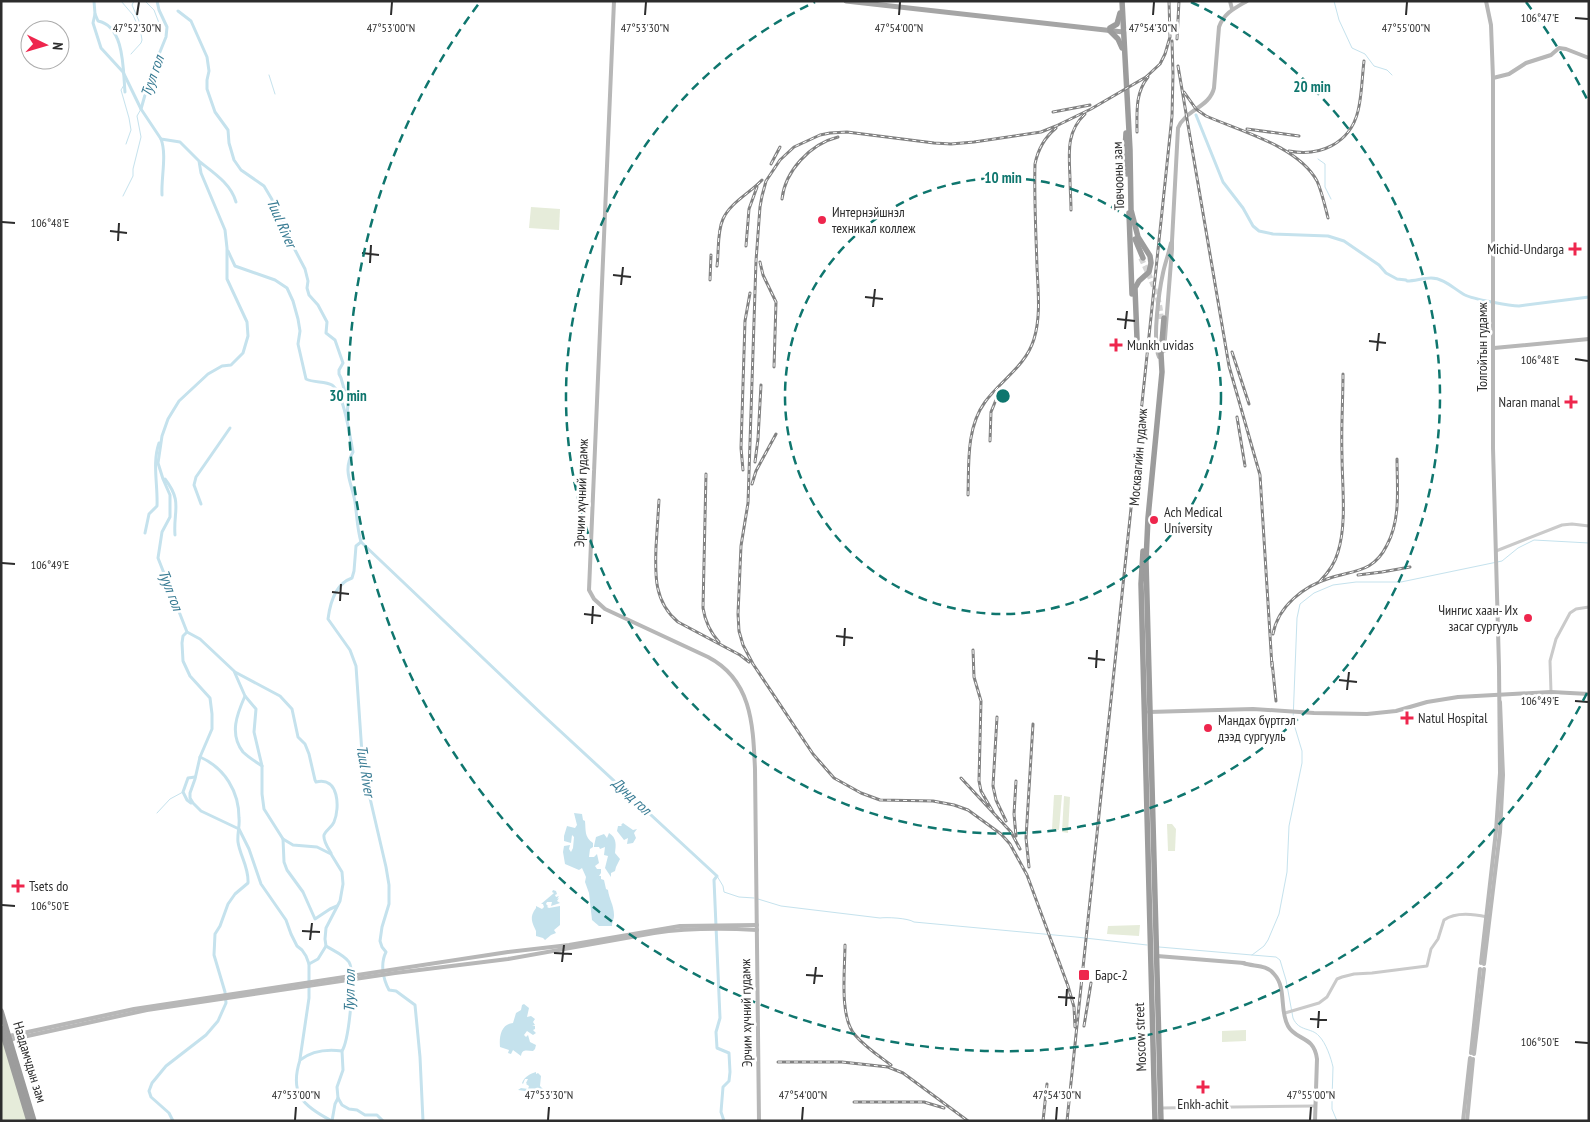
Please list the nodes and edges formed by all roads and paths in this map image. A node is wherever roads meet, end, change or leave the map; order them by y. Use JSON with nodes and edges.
{"nodes":[{"id":1,"x":614,"y":1,"type":"edge"},
{"id":2,"x":846,"y":1,"type":"edge"},
{"id":3,"x":868,"y":1,"type":"edge"},
{"id":4,"x":1121,"y":1,"type":"edge"},
{"id":5,"x":1230,"y":1,"type":"edge"},
{"id":6,"x":1247,"y":1,"type":"edge"},
{"id":7,"x":1486,"y":1,"type":"edge"},
{"id":8,"x":1232,"y":9,"type":"junction"},
{"id":9,"x":1120,"y":13,"type":"junction"},
{"id":10,"x":1110,"y":30,"type":"junction"},
{"id":11,"x":1122,"y":31,"type":"junction"},
{"id":12,"x":1122,"y":48,"type":"junction"},
{"id":13,"x":1589,"y":58,"type":"edge"},
{"id":14,"x":1493,"y":78,"type":"junction"},
{"id":15,"x":1131,"y":224,"type":"junction"},
{"id":16,"x":1172,"y":241,"type":"junction"},
{"id":17,"x":1142,"y":258,"type":"tunnel mouth"},
{"id":18,"x":1165,"y":264,"type":"junction"},
{"id":19,"x":1171,"y":265,"type":"junction"},
{"id":20,"x":1163,"y":272,"type":"junction"},
{"id":21,"x":1171,"y":273,"type":"junction"},
{"id":22,"x":1162,"y":319,"type":"tunnel mouth"},
{"id":23,"x":1589,"y":339,"type":"edge"},
{"id":24,"x":1494,"y":348,"type":"junction"},
{"id":25,"x":1161,"y":361,"type":"junction"},
{"id":26,"x":1589,"y":526,"type":"edge"},
{"id":27,"x":1496,"y":554,"type":"junction"},
{"id":28,"x":1589,"y":607,"type":"edge"},
{"id":29,"x":1551,"y":692,"type":"junction"},
{"id":30,"x":1499,"y":694,"type":"junction"},
{"id":31,"x":1589,"y":694,"type":"edge"},
{"id":32,"x":1147,"y":711,"type":"junction"},
{"id":33,"x":1148,"y":738,"type":"joint"},
{"id":34,"x":1486,"y":917,"type":"junction"},
{"id":35,"x":757,"y":925,"type":"junction"},
{"id":36,"x":710,"y":926,"type":"junction"},
{"id":37,"x":725,"y":927,"type":"junction"},
{"id":38,"x":757,"y":930,"type":"junction"},
{"id":39,"x":508,"y":952,"type":"junction"},
{"id":40,"x":1155,"y":954,"type":"junction"},
{"id":41,"x":493,"y":955,"type":"junction"},
{"id":42,"x":508,"y":959,"type":"junction"},
{"id":43,"x":495,"y":961,"type":"junction"},
{"id":44,"x":1482,"y":969,"type":"dead end"},
{"id":45,"x":395,"y":972,"type":"junction"},
{"id":46,"x":1,"y":1011,"type":"edge"},
{"id":47,"x":1287,"y":1013,"type":"junction"},
{"id":48,"x":1,"y":1028,"type":"edge"},
{"id":49,"x":8,"y":1039,"type":"junction"},
{"id":50,"x":1157,"y":1071,"type":"junction"},
{"id":51,"x":1315,"y":1106,"type":"junction"},
{"id":52,"x":1161,"y":1108,"type":"junction"},
{"id":53,"x":29,"y":1121,"type":"edge"},
{"id":54,"x":34,"y":1121,"type":"edge"},
{"id":55,"x":759,"y":1121,"type":"edge"},
{"id":56,"x":1155,"y":1121,"type":"edge"},
{"id":57,"x":1161,"y":1121,"type":"edge"},
{"id":58,"x":1314,"y":1121,"type":"edge"},
{"id":59,"x":1465,"y":1121,"type":"edge"}],
"edges":[{"from":1,"to":35,"type":"main road","name":"Эрчим хүчний гудамж"},
{"from":2,"to":10,"type":"main road"},
{"from":3,"to":10,"type":"main road"},
{"from":4,"to":9,"type":"highway","name":"Товчооны зам"},
{"from":4,"to":11,"type":"highway","name":"Товчооны зам"},
{"from":5,"to":8,"type":"main road"},
{"from":6,"to":8,"type":"main road"},
{"from":7,"to":14,"type":"main road","name":"Толгойтын гудамж"},
{"from":8,"to":16,"type":"main road"},
{"from":9,"to":10,"type":"highway"},
{"from":9,"to":11,"type":"highway","name":"Товчооны зам"},
{"from":10,"to":11,"type":"main road"},
{"from":10,"to":12,"type":"highway"},
{"from":11,"to":12,"type":"highway","name":"Товчооны зам"},
{"from":11,"to":15,"type":"highway","name":"Товчооны зам"},
{"from":12,"to":15,"type":"highway","name":"Товчооны зам"},
{"from":13,"to":14,"type":"main road"},
{"from":14,"to":24,"type":"main road","name":"Толгойтын гудамж"},
{"from":15,"to":15,"type":"highway","name":"Товчооны зам"},
{"from":15,"to":17,"type":"highway"},
{"from":16,"to":18,"type":"main road"},
{"from":16,"to":19,"type":"main road"},
{"from":18,"to":19,"type":"main road"},
{"from":18,"to":20,"type":"main road"},
{"from":19,"to":21,"type":"main road"},
{"from":20,"to":21,"type":"main road"},
{"from":20,"to":25,"type":"main road"},
{"from":21,"to":25,"type":"main road"},
{"from":22,"to":25,"type":"highway","name":"Москвагийн гудамж"},
{"from":23,"to":24,"type":"main road"},
{"from":24,"to":27,"type":"main road","name":"Толгойтын гудамж"},
{"from":25,"to":32,"type":"highway","name":"Москвагийн гудамж"},
{"from":26,"to":27,"type":"street"},
{"from":27,"to":30,"type":"main road","name":"Толгойтын гудамж"},
{"from":28,"to":29,"type":"street"},
{"from":29,"to":30,"type":"main road"},
{"from":29,"to":31,"type":"main road"},
{"from":30,"to":32,"type":"main road"},
{"from":30,"to":34,"type":"main road"},
{"from":30,"to":34,"type":"main road"},
{"from":32,"to":33,"type":"highway","name":"Москвагийн гудамж"},
{"from":33,"to":40,"type":"highway","name":"Moscow street"},
{"from":34,"to":47,"type":"street"},
{"from":35,"to":37,"type":"main road"},
{"from":35,"to":38,"type":"main road","name":"Эрчим хүчний гудамж"},
{"from":36,"to":37,"type":"main road"},
{"from":36,"to":39,"type":"main road"},
{"from":36,"to":42,"type":"main road"},
{"from":37,"to":38,"type":"main road"},
{"from":38,"to":55,"type":"main road","name":"Эрчим хүчний гудамж"},
{"from":39,"to":41,"type":"main road"},
{"from":39,"to":42,"type":"main road"},
{"from":40,"to":47,"type":"main road"},
{"from":40,"to":50,"type":"highway","name":"Moscow street"},
{"from":41,"to":43,"type":"main road"},
{"from":41,"to":45,"type":"main road"},
{"from":42,"to":43,"type":"main road"},
{"from":43,"to":45,"type":"main road"},
{"from":44,"to":59,"type":"main road"},
{"from":45,"to":49,"type":"main road"},
{"from":46,"to":49,"type":"highway","name":"Наадамчдын зам"},
{"from":47,"to":51,"type":"main road"},
{"from":48,"to":49,"type":"highway","name":"Наадамчдын зам"},
{"from":49,"to":53,"type":"highway","name":"Наадамчдын зам"},
{"from":49,"to":54,"type":"highway","name":"Наадамчдын зам"},
{"from":50,"to":52,"type":"highway"},
{"from":50,"to":56,"type":"highway","name":"Moscow street"},
{"from":51,"to":52,"type":"street"},
{"from":51,"to":58,"type":"main road"},
{"from":52,"to":57,"type":"highway"}]}
